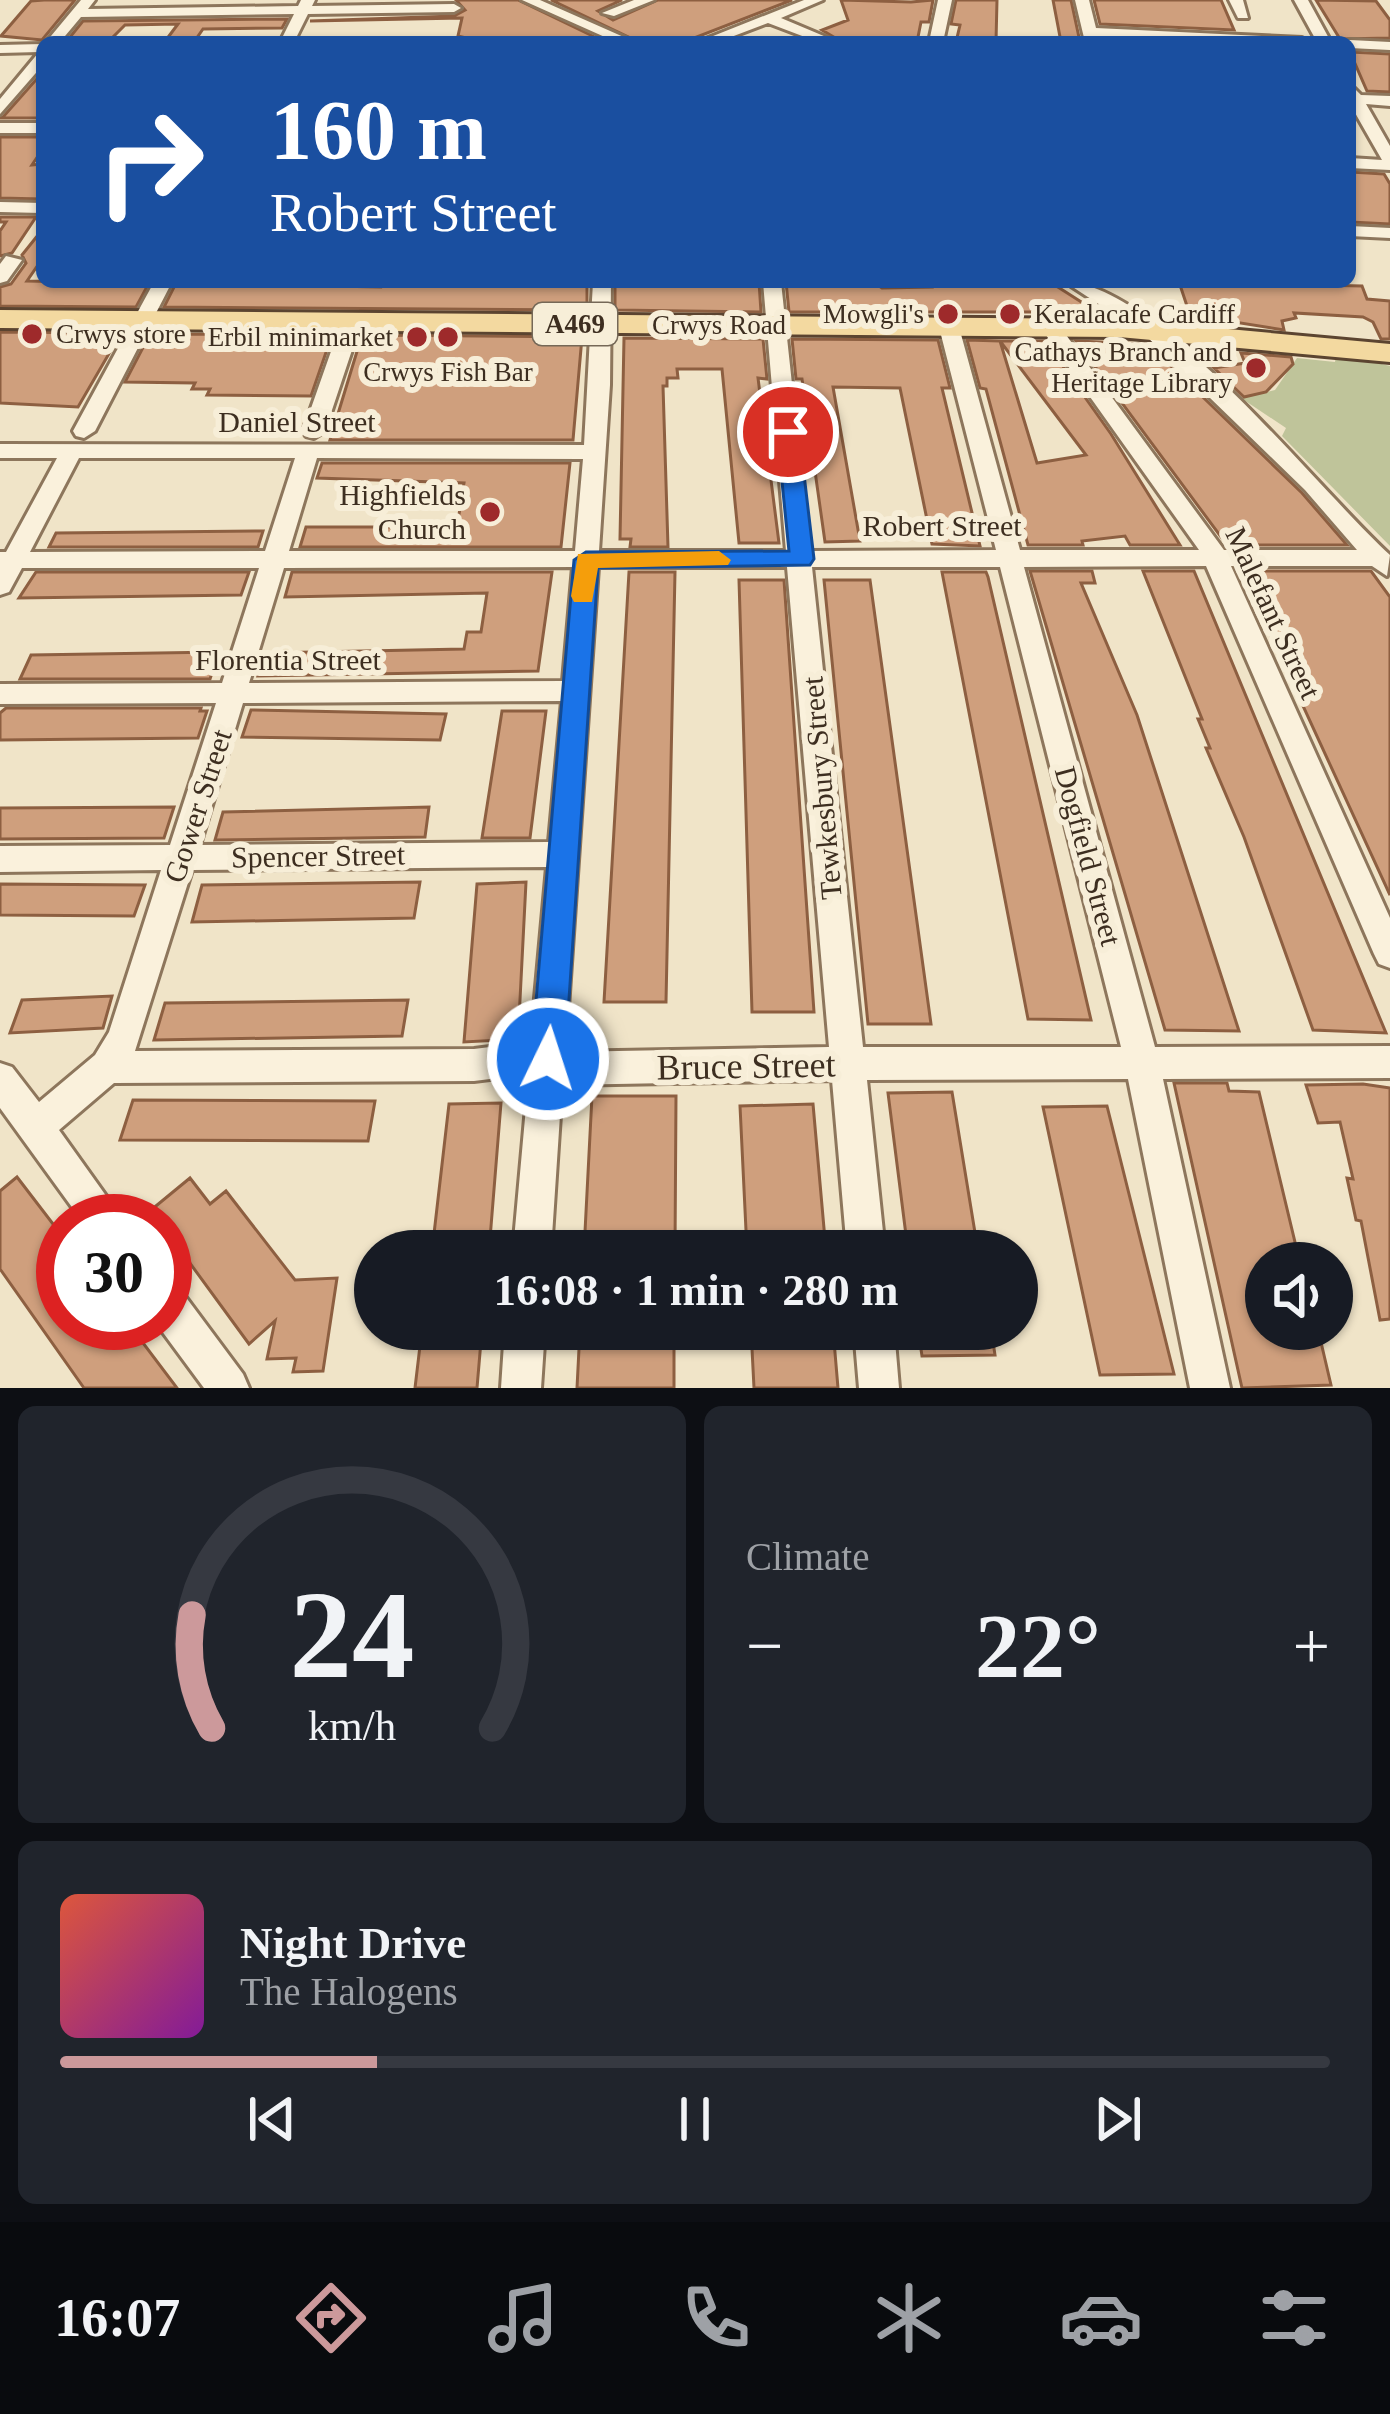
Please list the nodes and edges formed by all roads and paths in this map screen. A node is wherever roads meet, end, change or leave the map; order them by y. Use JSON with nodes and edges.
{"nodes":[{"id":1,"x":88,"y":0,"type":"edge"},
{"id":2,"x":529,"y":0,"type":"edge"},
{"id":3,"x":647,"y":0,"type":"edge"},
{"id":4,"x":816,"y":0,"type":"edge"},
{"id":5,"x":945,"y":0,"type":"edge"},
{"id":6,"x":1082,"y":0,"type":"edge"},
{"id":7,"x":1235,"y":0,"type":"edge"},
{"id":8,"x":1300,"y":0,"type":"edge"},
{"id":9,"x":306,"y":5,"type":"edge"},
{"id":10,"x":454,"y":8,"type":"dead end"},
{"id":11,"x":609,"y":13,"type":"dead end"},
{"id":12,"x":77,"y":14,"type":"junction"},
{"id":13,"x":1243,"y":15,"type":"dead end"},
{"id":14,"x":768,"y":18,"type":"junction"},
{"id":15,"x":58,"y":36,"type":"edge"},
{"id":16,"x":290,"y":36,"type":"edge"},
{"id":17,"x":614,"y":36,"type":"edge"},
{"id":18,"x":721,"y":36,"type":"edge"},
{"id":19,"x":815,"y":36,"type":"edge"},
{"id":20,"x":936,"y":36,"type":"edge"},
{"id":21,"x":1091,"y":36,"type":"edge"},
{"id":22,"x":1321,"y":36,"type":"edge"},
{"id":23,"x":1356,"y":44,"type":"edge"},
{"id":24,"x":1390,"y":46,"type":"edge"},
{"id":25,"x":0,"y":49,"type":"edge"},
{"id":26,"x":36,"y":56,"type":"edge"},
{"id":27,"x":36,"y":63,"type":"edge"},
{"id":28,"x":1356,"y":97,"type":"edge"},
{"id":29,"x":1390,"y":101,"type":"edge"},
{"id":30,"x":1356,"y":103,"type":"edge"},
{"id":31,"x":0,"y":109,"type":"edge"},
{"id":32,"x":0,"y":128,"type":"edge"},
{"id":33,"x":36,"y":128,"type":"edge"},
{"id":34,"x":1390,"y":162,"type":"edge"},
{"id":35,"x":1356,"y":163,"type":"edge"},
{"id":36,"x":0,"y":207,"type":"edge"},
{"id":37,"x":36,"y":208,"type":"edge"},
{"id":38,"x":1356,"y":231,"type":"edge"},
{"id":39,"x":1390,"y":233,"type":"edge"},
{"id":40,"x":160,"y":288,"type":"edge"},
{"id":41,"x":602,"y":288,"type":"edge"},
{"id":42,"x":773,"y":288,"type":"edge"},
{"id":43,"x":1084,"y":288,"type":"edge"},
{"id":44,"x":141,"y":321,"type":"junction"},
{"id":45,"x":2,"y":322,"type":"edge"},
{"id":46,"x":351,"y":323,"type":"junction"},
{"id":47,"x":602,"y":324,"type":"junction"},
{"id":48,"x":777,"y":326,"type":"junction"},
{"id":49,"x":949,"y":327,"type":"junction"},
{"id":50,"x":1051,"y":328,"type":"junction"},
{"id":51,"x":1150,"y":329,"type":"junction"},
{"id":52,"x":1390,"y":352,"type":"edge"},
{"id":53,"x":78,"y":441,"type":"junction"},
{"id":54,"x":311,"y":441,"type":"junction"},
{"id":55,"x":0,"y":451,"type":"edge"},
{"id":56,"x":594,"y":452,"type":"junction"},
{"id":57,"x":802,"y":559,"type":"junction"},
{"id":58,"x":1010,"y":559,"type":"junction"},
{"id":59,"x":1216,"y":559,"type":"junction"},
{"id":60,"x":7,"y":560,"type":"edge"},
{"id":61,"x":274,"y":560,"type":"junction"},
{"id":62,"x":586,"y":560,"type":"junction"},
{"id":63,"x":1385,"y":565,"type":"edge"},
{"id":64,"x":0,"y":586,"type":"edge"},
{"id":65,"x":576,"y":691,"type":"junction"},
{"id":66,"x":234,"y":693,"type":"junction"},
{"id":67,"x":0,"y":694,"type":"edge"},
{"id":68,"x":564,"y":854,"type":"junction"},
{"id":69,"x":181,"y":858,"type":"junction"},
{"id":70,"x":0,"y":859,"type":"edge"},
{"id":71,"x":1390,"y":954,"type":"edge"},
{"id":72,"x":548,"y":1059,"type":"junction"},
{"id":73,"x":1142,"y":1062,"type":"junction"},
{"id":74,"x":1390,"y":1062,"type":"edge"},
{"id":75,"x":848,"y":1063,"type":"junction"},
{"id":76,"x":107,"y":1067,"type":"junction"},
{"id":77,"x":0,"y":1079,"type":"edge"},
{"id":78,"x":36,"y":1127,"type":"junction"},
{"id":79,"x":86,"y":1194,"type":"edge"},
{"id":80,"x":534,"y":1230,"type":"edge"},
{"id":81,"x":864,"y":1230,"type":"edge"},
{"id":82,"x":192,"y":1338,"type":"edge"},
{"id":83,"x":524,"y":1350,"type":"edge"},
{"id":84,"x":876,"y":1350,"type":"edge"},
{"id":85,"x":229,"y":1388,"type":"edge"},
{"id":86,"x":521,"y":1388,"type":"edge"},
{"id":87,"x":879,"y":1388,"type":"edge"},
{"id":88,"x":1210,"y":1388,"type":"edge"}],
"edges":[{"from":1,"to":12,"type":"street"},
{"from":2,"to":17,"type":"street"},
{"from":3,"to":11,"type":"street"},
{"from":4,"to":14,"type":"street"},
{"from":5,"to":20,"type":"street"},
{"from":6,"to":21,"type":"street"},
{"from":7,"to":13,"type":"street"},
{"from":8,"to":22,"type":"street"},
{"from":9,"to":10,"type":"street"},
{"from":9,"to":12,"type":"street"},
{"from":9,"to":16,"type":"street"},
{"from":12,"to":15,"type":"street"},
{"from":14,"to":18,"type":"street"},
{"from":14,"to":19,"type":"street"},
{"from":23,"to":24,"type":"street"},
{"from":25,"to":26,"type":"street"},
{"from":27,"to":31,"type":"street"},
{"from":28,"to":29,"type":"street"},
{"from":30,"to":34,"type":"street"},
{"from":32,"to":33,"type":"street"},
{"from":34,"to":35,"type":"street"},
{"from":36,"to":37,"type":"street"},
{"from":38,"to":39,"type":"street"},
{"from":40,"to":44,"type":"street"},
{"from":41,"to":47,"type":"street"},
{"from":42,"to":48,"type":"street","name":"Tewkesbury Street"},
{"from":43,"to":51,"type":"street"},
{"from":44,"to":45,"type":"main road","name":"Crwys Road","number":"A469"},
{"from":44,"to":46,"type":"main road","name":"Crwys Road","number":"A469"},
{"from":44,"to":53,"type":"street"},
{"from":46,"to":47,"type":"main road","name":"Crwys Road","number":"A469"},
{"from":46,"to":54,"type":"street","name":"Gower Street"},
{"from":47,"to":48,"type":"main road","name":"Crwys Road","number":"A469"},
{"from":47,"to":56,"type":"street"},
{"from":48,"to":49,"type":"main road","name":"Crwys Road","number":"A469"},
{"from":48,"to":57,"type":"street","name":"Tewkesbury Street"},
{"from":49,"to":50,"type":"main road","name":"Crwys Road","number":"A469"},
{"from":49,"to":58,"type":"street","name":"Dogfield Street"},
{"from":50,"to":51,"type":"main road","name":"Crwys Road","number":"A469"},
{"from":50,"to":59,"type":"street","name":"Malefant Street"},
{"from":51,"to":52,"type":"main road","number":"A469"},
{"from":51,"to":63,"type":"street"},
{"from":53,"to":54,"type":"street","name":"Daniel Street"},
{"from":53,"to":55,"type":"street","name":"Daniel Street"},
{"from":53,"to":60,"type":"street"},
{"from":54,"to":56,"type":"street","name":"Daniel Street"},
{"from":54,"to":61,"type":"street","name":"Gower Street"},
{"from":56,"to":62,"type":"street"},
{"from":57,"to":58,"type":"street","name":"Robert Street"},
{"from":57,"to":62,"type":"street","name":"Robert Street"},
{"from":57,"to":75,"type":"street","name":"Tewkesbury Street"},
{"from":58,"to":59,"type":"street","name":"Robert Street"},
{"from":58,"to":73,"type":"street","name":"Dogfield Street"},
{"from":59,"to":63,"type":"street","name":"Robert Street"},
{"from":59,"to":71,"type":"street","name":"Malefant Street"},
{"from":60,"to":61,"type":"street","name":"Robert Street"},
{"from":60,"to":64,"type":"street"},
{"from":61,"to":62,"type":"street","name":"Robert Street"},
{"from":61,"to":66,"type":"street","name":"Gower Street"},
{"from":62,"to":65,"type":"street"},
{"from":65,"to":66,"type":"street","name":"Florentia Street"},
{"from":65,"to":68,"type":"street"},
{"from":66,"to":67,"type":"street","name":"Florentia Street"},
{"from":66,"to":69,"type":"street","name":"Gower Street"},
{"from":68,"to":69,"type":"street","name":"Spencer Street"},
{"from":68,"to":72,"type":"street"},
{"from":69,"to":70,"type":"street","name":"Spencer Street"},
{"from":69,"to":76,"type":"street","name":"Gower Street"},
{"from":72,"to":75,"type":"street","name":"Bruce Street"},
{"from":72,"to":76,"type":"street","name":"Bruce Street"},
{"from":72,"to":80,"type":"street"},
{"from":73,"to":74,"type":"street","name":"Bruce Street"},
{"from":73,"to":75,"type":"street","name":"Bruce Street"},
{"from":73,"to":88,"type":"street","name":"Dogfield Street"},
{"from":75,"to":81,"type":"street","name":"Tewkesbury Street"},
{"from":76,"to":78,"type":"street","name":"Gower Street"},
{"from":77,"to":78,"type":"street"},
{"from":78,"to":79,"type":"street"},
{"from":82,"to":85,"type":"street"},
{"from":83,"to":86,"type":"street"},
{"from":84,"to":87,"type":"street"}]}
